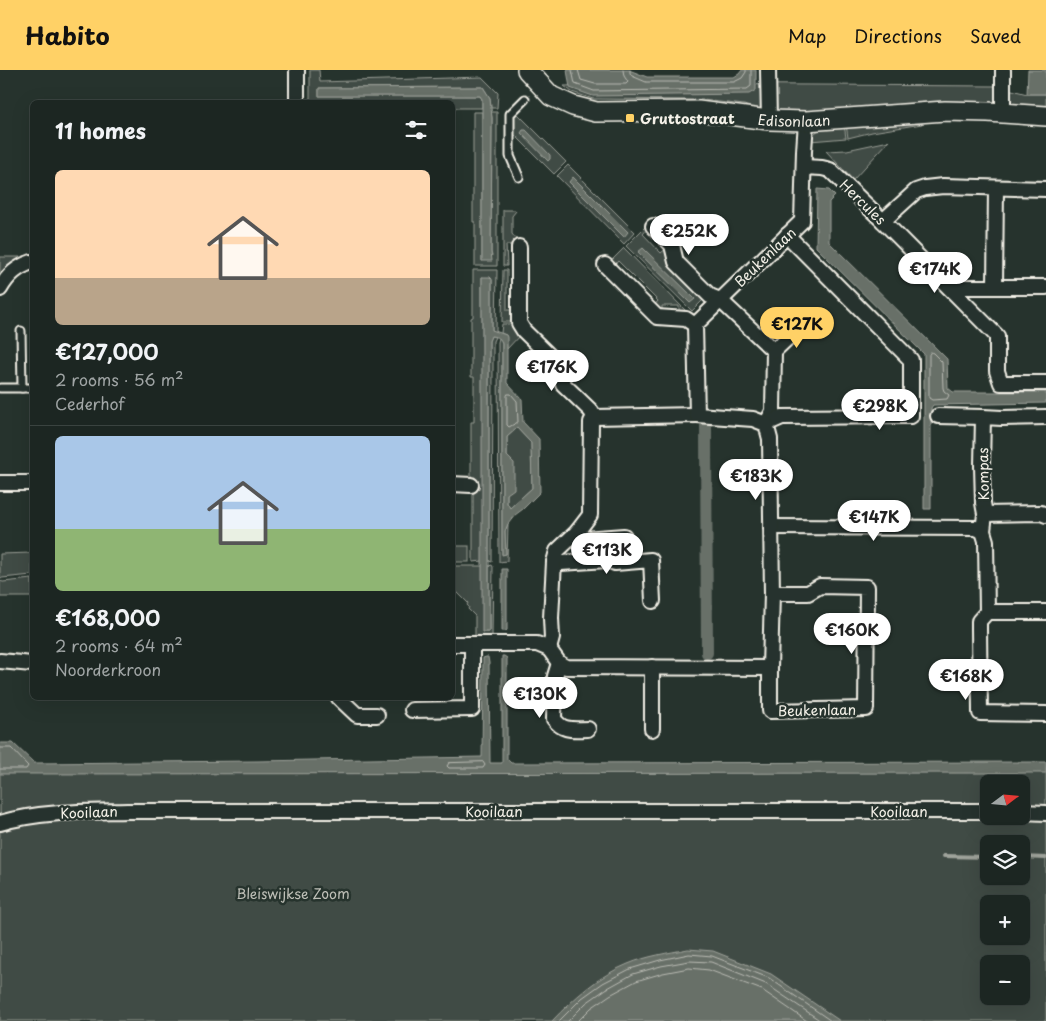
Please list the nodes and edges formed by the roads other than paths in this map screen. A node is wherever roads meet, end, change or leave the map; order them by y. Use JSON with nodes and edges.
{"nodes":[{"id":1,"x":297,"y":70,"type":"edge"},
{"id":2,"x":527,"y":70,"type":"edge"},
{"id":3,"x":768,"y":70,"type":"edge"},
{"id":4,"x":1003,"y":70,"type":"edge"},
{"id":5,"x":525,"y":99,"type":"dead end"},
{"id":6,"x":297,"y":100,"type":"edge"},
{"id":7,"x":1003,"y":113,"type":"junction"},
{"id":8,"x":1046,"y":116,"type":"edge"},
{"id":9,"x":769,"y":120,"type":"junction"},
{"id":10,"x":806,"y":121,"type":"junction"},
{"id":11,"x":804,"y":167,"type":"junction"},
{"id":12,"x":519,"y":177,"type":"dead end"},
{"id":13,"x":996,"y":188,"type":"junction"},
{"id":14,"x":1046,"y":189,"type":"edge"},
{"id":15,"x":883,"y":221,"type":"junction"},
{"id":16,"x":653,"y":226,"type":"dead end"},
{"id":17,"x":787,"y":235,"type":"junction"},
{"id":18,"x":520,"y":248,"type":"dead end"},
{"id":19,"x":30,"y":263,"type":"edge"},
{"id":20,"x":605,"y":265,"type":"dead end"},
{"id":21,"x":949,"y":287,"type":"junction"},
{"id":22,"x":995,"y":287,"type":"junction"},
{"id":23,"x":1046,"y":287,"type":"edge"},
{"id":24,"x":0,"y":289,"type":"edge"},
{"id":25,"x":720,"y":300,"type":"junction"},
{"id":26,"x":695,"y":325,"type":"junction"},
{"id":27,"x":799,"y":327,"type":"dead end"},
{"id":28,"x":21,"y":330,"type":"dead end"},
{"id":29,"x":774,"y":351,"type":"junction"},
{"id":30,"x":1046,"y":383,"type":"edge"},
{"id":31,"x":0,"y":388,"type":"edge"},
{"id":32,"x":22,"y":388,"type":"junction"},
{"id":33,"x":30,"y":388,"type":"edge"},
{"id":34,"x":697,"y":415,"type":"junction"},
{"id":35,"x":938,"y":416,"type":"dead end"},
{"id":36,"x":594,"y":417,"type":"junction"},
{"id":37,"x":982,"y":417,"type":"junction"},
{"id":38,"x":1046,"y":417,"type":"edge"},
{"id":39,"x":766,"y":424,"type":"junction"},
{"id":40,"x":0,"y":483,"type":"edge"},
{"id":41,"x":30,"y":483,"type":"edge"},
{"id":42,"x":455,"y":484,"type":"edge"},
{"id":43,"x":471,"y":485,"type":"dead end"},
{"id":44,"x":985,"y":514,"type":"junction"},
{"id":45,"x":1046,"y":515,"type":"edge"},
{"id":46,"x":771,"y":527,"type":"junction"},
{"id":47,"x":577,"y":532,"type":"junction"},
{"id":48,"x":983,"y":532,"type":"junction"},
{"id":49,"x":624,"y":536,"type":"dead end"},
{"id":50,"x":554,"y":562,"type":"junction"},
{"id":51,"x":772,"y":593,"type":"junction"},
{"id":52,"x":653,"y":601,"type":"dead end"},
{"id":53,"x":987,"y":612,"type":"junction"},
{"id":54,"x":1046,"y":612,"type":"edge"},
{"id":55,"x":455,"y":644,"type":"edge"},
{"id":56,"x":472,"y":644,"type":"junction"},
{"id":57,"x":549,"y":649,"type":"junction"},
{"id":58,"x":0,"y":661,"type":"edge"},
{"id":59,"x":558,"y":663,"type":"junction"},
{"id":60,"x":30,"y":664,"type":"edge"},
{"id":61,"x":652,"y":667,"type":"junction"},
{"id":62,"x":770,"y":668,"type":"junction"},
{"id":63,"x":341,"y":700,"type":"edge"},
{"id":64,"x":412,"y":710,"type":"dead end"},
{"id":65,"x":1046,"y":714,"type":"edge"},
{"id":66,"x":377,"y":715,"type":"dead end"},
{"id":67,"x":588,"y":729,"type":"dead end"},
{"id":68,"x":652,"y":729,"type":"dead end"},
{"id":69,"x":980,"y":811,"type":"edge"},
{"id":70,"x":1030,"y":812,"type":"edge"},
{"id":71,"x":1046,"y":813,"type":"edge"},
{"id":72,"x":0,"y":823,"type":"edge"}],
"edges":[{"from":1,"to":6,"type":"street"},
{"from":2,"to":9,"type":"street","name":"Edisonlaan"},
{"from":3,"to":9,"type":"street"},
{"from":4,"to":7,"type":"street"},
{"from":5,"to":12,"type":"lane"},
{"from":7,"to":8,"type":"street","name":"Edisonlaan"},
{"from":7,"to":10,"type":"street","name":"Edisonlaan"},
{"from":9,"to":10,"type":"street","name":"Edisonlaan"},
{"from":10,"to":11,"type":"street","name":"Beukenlaan"},
{"from":11,"to":15,"type":"street","name":"Hercules"},
{"from":11,"to":17,"type":"street","name":"Beukenlaan"},
{"from":13,"to":14,"type":"street"},
{"from":13,"to":15,"type":"street"},
{"from":13,"to":22,"type":"street"},
{"from":15,"to":21,"type":"street","name":"Hercules"},
{"from":16,"to":25,"type":"street"},
{"from":17,"to":25,"type":"street","name":"Beukenlaan"},
{"from":17,"to":39,"type":"street"},
{"from":18,"to":36,"type":"street"},
{"from":19,"to":24,"type":"street"},
{"from":20,"to":26,"type":"street"},
{"from":21,"to":22,"type":"street"},
{"from":21,"to":30,"type":"street","name":"Hercules"},
{"from":22,"to":23,"type":"street"},
{"from":25,"to":26,"type":"street","name":"Beukenlaan"},
{"from":25,"to":29,"type":"street"},
{"from":26,"to":34,"type":"street"},
{"from":27,"to":29,"type":"street"},
{"from":28,"to":32,"type":"lane"},
{"from":29,"to":39,"type":"street"},
{"from":31,"to":32,"type":"lane"},
{"from":32,"to":33,"type":"lane"},
{"from":34,"to":36,"type":"street"},
{"from":34,"to":39,"type":"street"},
{"from":35,"to":37,"type":"street"},
{"from":36,"to":47,"type":"street"},
{"from":37,"to":38,"type":"street"},
{"from":37,"to":44,"type":"street","name":"Kompas"},
{"from":39,"to":46,"type":"street","name":"Beukenlaan"},
{"from":40,"to":41,"type":"street"},
{"from":42,"to":43,"type":"street"},
{"from":44,"to":45,"type":"street"},
{"from":44,"to":48,"type":"street","name":"Kompas"},
{"from":46,"to":48,"type":"street"},
{"from":46,"to":51,"type":"street","name":"Beukenlaan"},
{"from":47,"to":49,"type":"street"},
{"from":47,"to":50,"type":"street"},
{"from":48,"to":53,"type":"street","name":"Kompas"},
{"from":50,"to":52,"type":"street"},
{"from":50,"to":57,"type":"street"},
{"from":51,"to":62,"type":"street","name":"Beukenlaan"},
{"from":51,"to":62,"type":"street","name":"Beukenlaan"},
{"from":53,"to":54,"type":"street"},
{"from":53,"to":65,"type":"street"},
{"from":55,"to":56,"type":"street"},
{"from":56,"to":57,"type":"street"},
{"from":56,"to":64,"type":"street"},
{"from":57,"to":59,"type":"street"},
{"from":58,"to":60,"type":"street"},
{"from":59,"to":61,"type":"street"},
{"from":59,"to":67,"type":"street"},
{"from":61,"to":62,"type":"street"},
{"from":61,"to":68,"type":"street"},
{"from":63,"to":66,"type":"street"},
{"from":69,"to":72,"type":"street","name":"Kooilaan"},
{"from":70,"to":71,"type":"street"}]}
